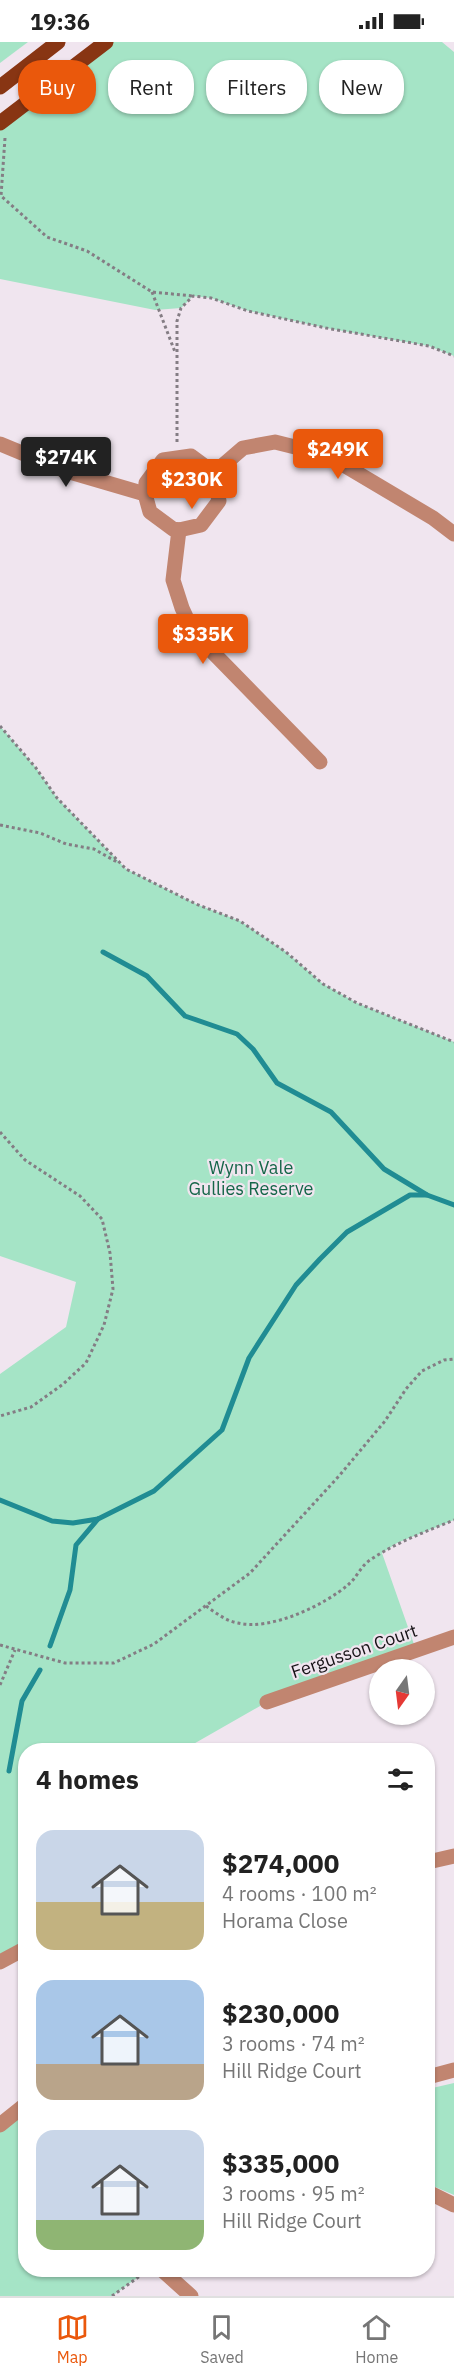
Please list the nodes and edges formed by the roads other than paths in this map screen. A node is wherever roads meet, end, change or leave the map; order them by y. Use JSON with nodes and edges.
{"nodes":[{"id":1,"x":58,"y":42,"type":"edge"},
{"id":2,"x":106,"y":42,"type":"edge"},
{"id":3,"x":0,"y":87,"type":"edge"},
{"id":4,"x":3,"y":121,"type":"edge"},
{"id":5,"x":0,"y":444,"type":"edge"},
{"id":6,"x":214,"y":473,"type":"junction"},
{"id":7,"x":145,"y":494,"type":"junction"},
{"id":8,"x":178,"y":530,"type":"junction"},
{"id":9,"x":454,"y":534,"type":"edge"},
{"id":10,"x":320,"y":762,"type":"dead end"},
{"id":11,"x":454,"y":1637,"type":"edge"},
{"id":12,"x":267,"y":1702,"type":"dead end"},
{"id":13,"x":454,"y":1856,"type":"edge"},
{"id":14,"x":435,"y":1860,"type":"edge"},
{"id":15,"x":18,"y":1952,"type":"edge"},
{"id":16,"x":0,"y":1962,"type":"edge"},
{"id":17,"x":454,"y":2070,"type":"edge"},
{"id":18,"x":435,"y":2075,"type":"edge"},
{"id":19,"x":18,"y":2111,"type":"edge"},
{"id":20,"x":0,"y":2125,"type":"edge"},
{"id":21,"x":435,"y":2196,"type":"edge"},
{"id":22,"x":454,"y":2205,"type":"edge"},
{"id":23,"x":170,"y":2277,"type":"edge"},
{"id":24,"x":192,"y":2296,"type":"edge"}],
"edges":[{"from":1,"to":3,"type":"main road"},
{"from":2,"to":4,"type":"main road"},
{"from":5,"to":7,"type":"street"},
{"from":6,"to":7,"type":"street"},
{"from":6,"to":8,"type":"street"},
{"from":6,"to":9,"type":"street"},
{"from":7,"to":8,"type":"street"},
{"from":8,"to":10,"type":"street"},
{"from":11,"to":12,"type":"street","name":"Fergusson Court"},
{"from":13,"to":14,"type":"street"},
{"from":15,"to":16,"type":"street"},
{"from":17,"to":18,"type":"street"},
{"from":19,"to":20,"type":"street"},
{"from":21,"to":22,"type":"street"},
{"from":23,"to":24,"type":"street"}]}
